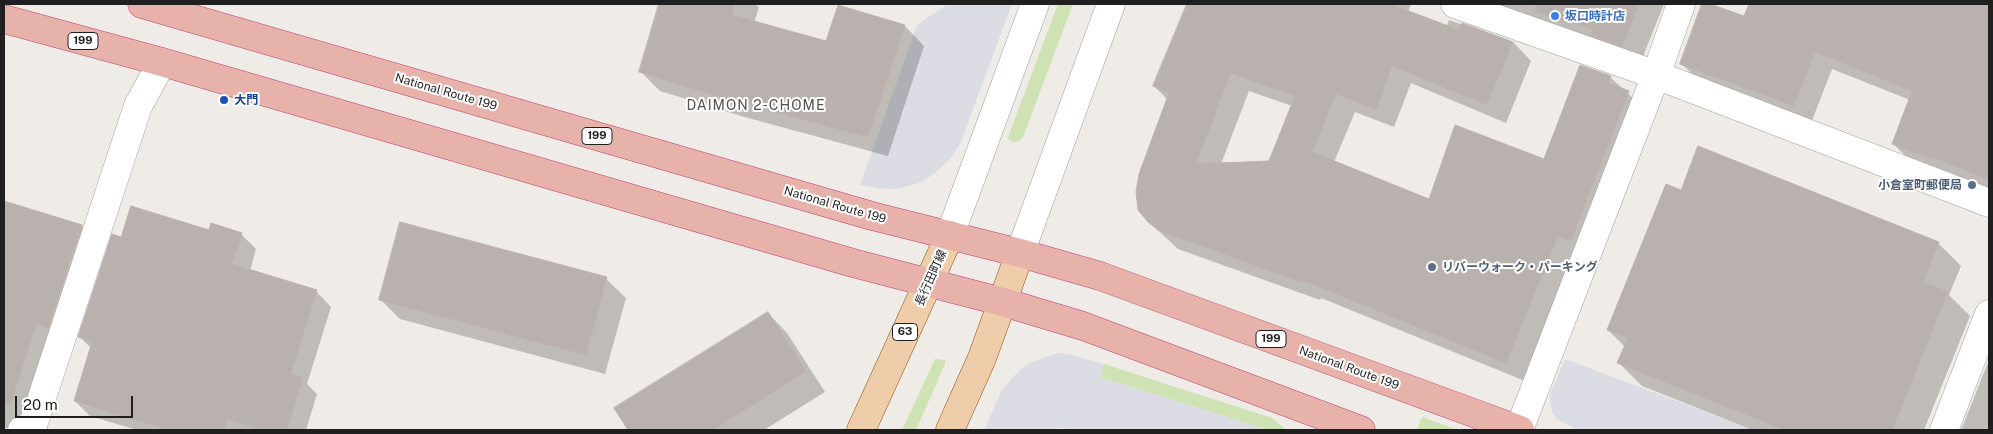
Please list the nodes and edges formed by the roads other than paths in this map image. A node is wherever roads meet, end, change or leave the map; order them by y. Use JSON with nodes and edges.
{"nodes":[{"id":1,"x":142,"y":4,"type":"edge"},
{"id":2,"x":1035,"y":4,"type":"edge"},
{"id":3,"x":1112,"y":4,"type":"edge"},
{"id":4,"x":1455,"y":4,"type":"edge"},
{"id":5,"x":1681,"y":4,"type":"edge"},
{"id":6,"x":176,"y":8,"type":"edge"},
{"id":7,"x":4,"y":19,"type":"edge"},
{"id":8,"x":162,"y":62,"type":"junction"},
{"id":9,"x":1656,"y":75,"type":"junction"},
{"id":10,"x":1989,"y":203,"type":"edge"},
{"id":11,"x":950,"y":235,"type":"junction"},
{"id":12,"x":1020,"y":253,"type":"junction"},
{"id":13,"x":929,"y":283,"type":"junction"},
{"id":14,"x":1003,"y":302,"type":"junction"},
{"id":15,"x":1989,"y":314,"type":"edge"},
{"id":16,"x":27,"y":428,"type":"edge"},
{"id":17,"x":861,"y":430,"type":"edge"},
{"id":18,"x":950,"y":430,"type":"edge"},
{"id":19,"x":1361,"y":430,"type":"edge"},
{"id":20,"x":1520,"y":430,"type":"edge"},
{"id":21,"x":1944,"y":430,"type":"edge"}],
"edges":[{"from":1,"to":6,"type":"highway","name":"National Route 199","number":"199"},
{"from":2,"to":11,"type":"street"},
{"from":3,"to":12,"type":"street"},
{"from":4,"to":9,"type":"street"},
{"from":5,"to":9,"type":"street"},
{"from":6,"to":11,"type":"highway","name":"National Route 199","number":"199"},
{"from":7,"to":8,"type":"highway","number":"199"},
{"from":8,"to":13,"type":"highway","number":"199"},
{"from":8,"to":16,"type":"street"},
{"from":9,"to":10,"type":"street"},
{"from":9,"to":20,"type":"street"},
{"from":11,"to":12,"type":"highway","name":"National Route 199","number":"199"},
{"from":11,"to":13,"type":"main road","name":"長行田町線","number":"63"},
{"from":12,"to":14,"type":"main road"},
{"from":12,"to":20,"type":"highway","name":"National Route 199","number":"199"},
{"from":13,"to":14,"type":"highway","number":"199"},
{"from":13,"to":17,"type":"main road","name":"長行田町線","number":"63"},
{"from":14,"to":18,"type":"main road"},
{"from":14,"to":19,"type":"highway","number":"199"},
{"from":15,"to":21,"type":"street"}]}
